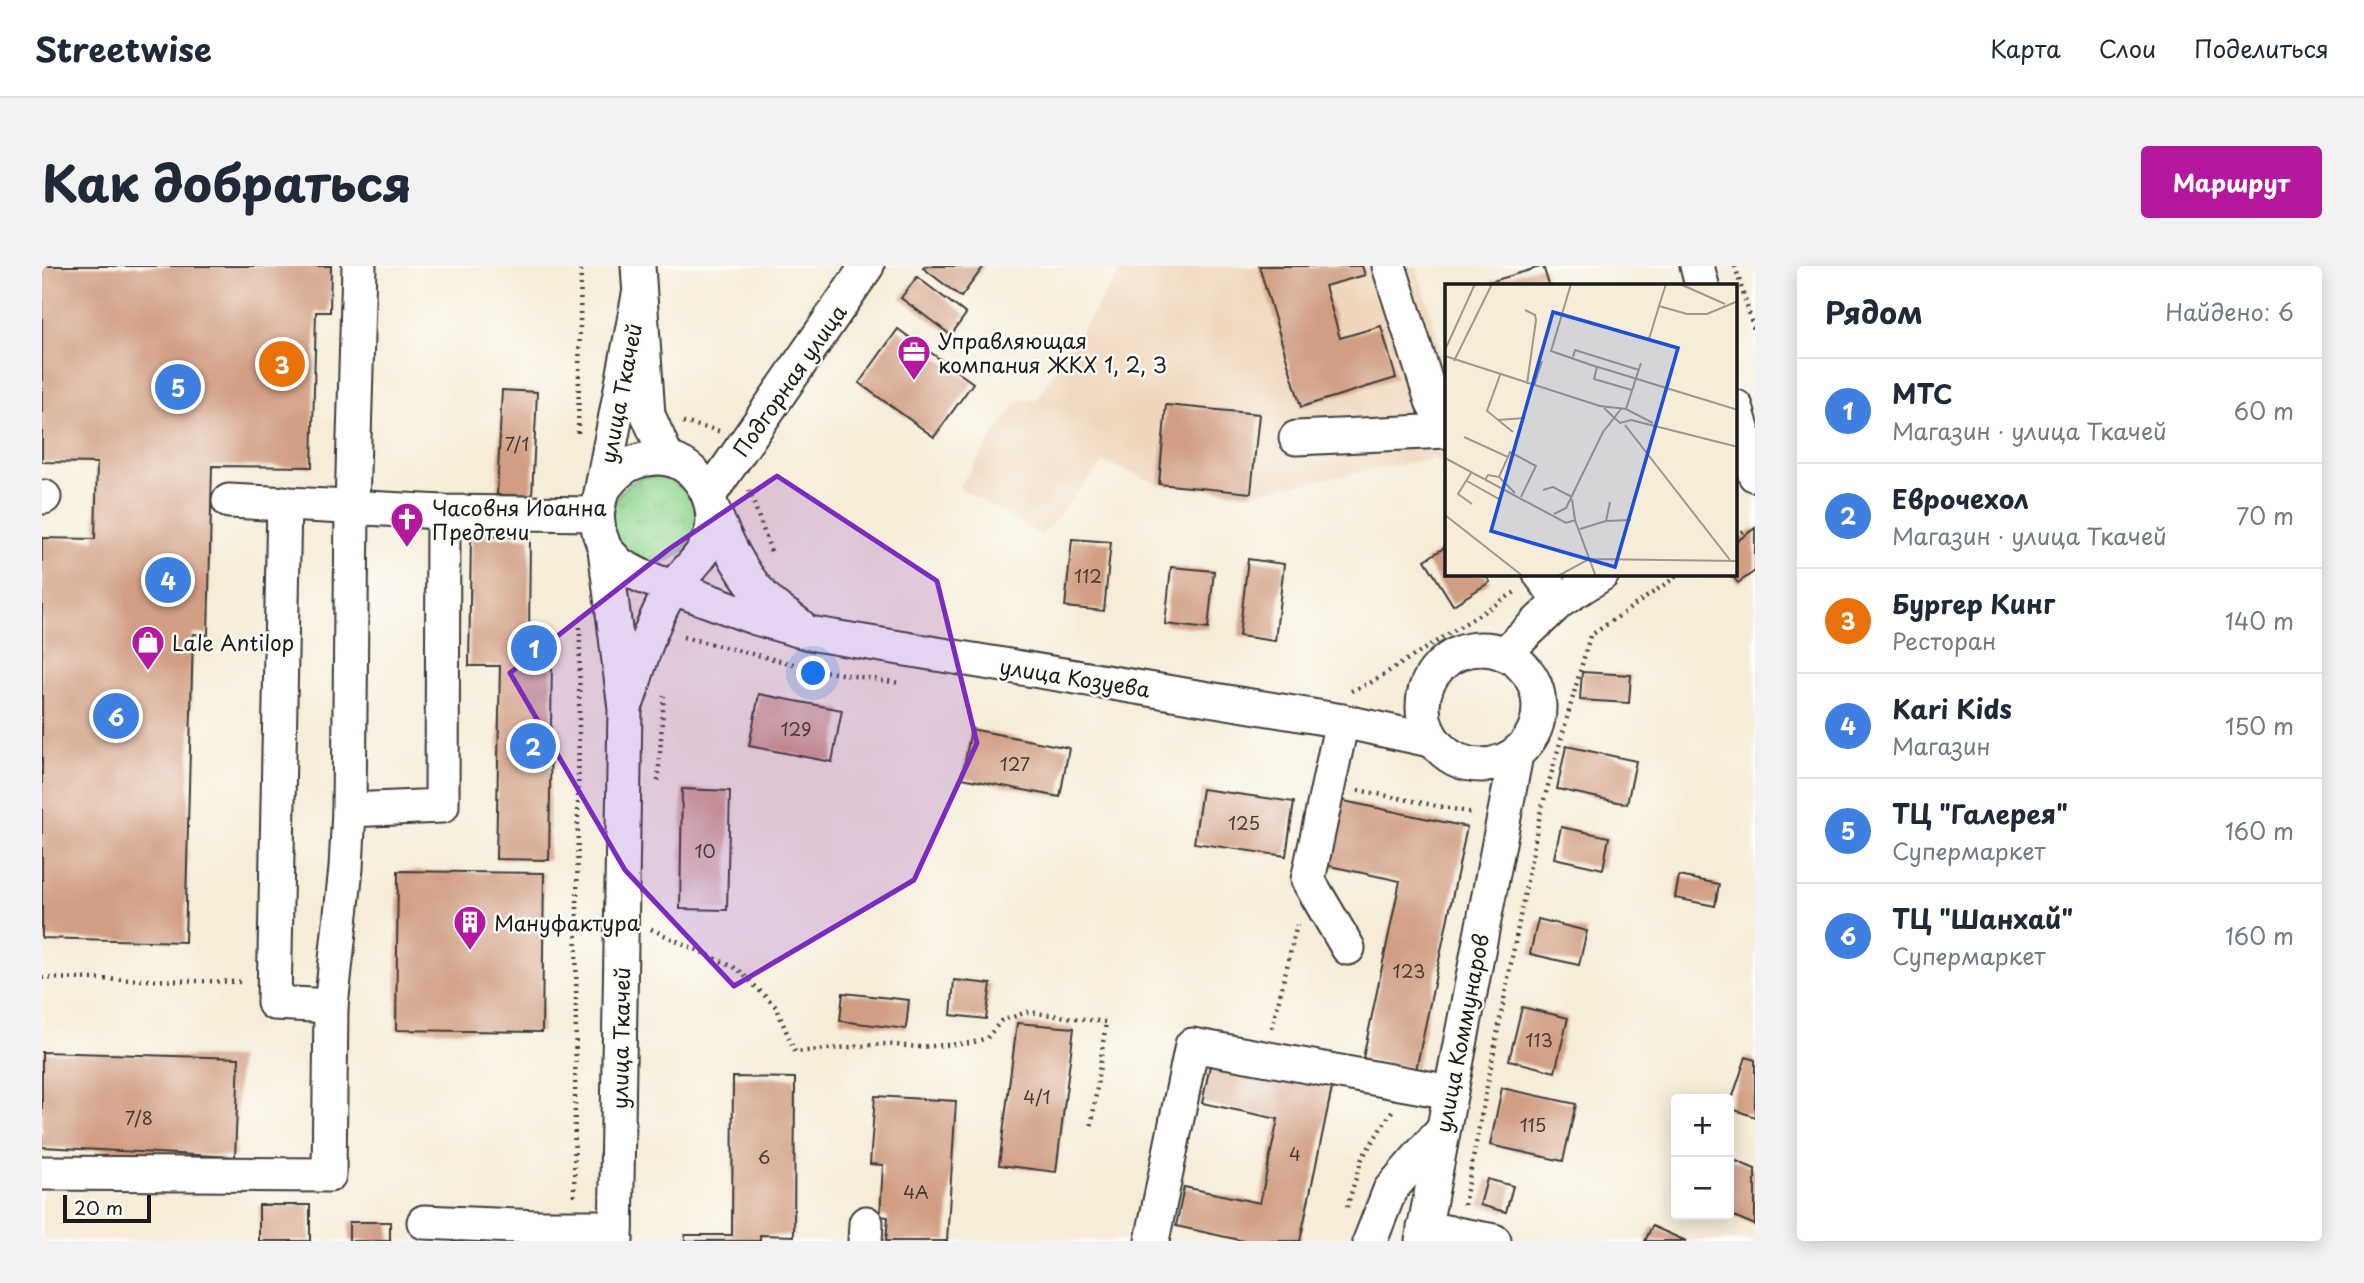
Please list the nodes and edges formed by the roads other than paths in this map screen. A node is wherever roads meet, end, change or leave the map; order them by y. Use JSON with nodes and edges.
{"nodes":[{"id":1,"x":359,"y":266,"type":"edge"},
{"id":2,"x":867,"y":266,"type":"edge"},
{"id":3,"x":1389,"y":266,"type":"edge"},
{"id":4,"x":1697,"y":266,"type":"edge"},
{"id":5,"x":638,"y":280,"type":"edge"},
{"id":6,"x":1702,"y":284,"type":"edge"},
{"id":7,"x":1738,"y":414,"type":"edge"},
{"id":8,"x":1445,"y":426,"type":"edge"},
{"id":9,"x":1445,"y":430,"type":"edge"},
{"id":10,"x":1296,"y":438,"type":"dead end"},
{"id":11,"x":667,"y":458,"type":"junction"},
{"id":12,"x":1755,"y":475,"type":"edge"},
{"id":13,"x":1738,"y":486,"type":"edge"},
{"id":14,"x":229,"y":501,"type":"dead end"},
{"id":15,"x":712,"y":502,"type":"junction"},
{"id":16,"x":284,"y":503,"type":"junction"},
{"id":17,"x":599,"y":503,"type":"junction"},
{"id":18,"x":352,"y":507,"type":"junction"},
{"id":19,"x":443,"y":512,"type":"junction"},
{"id":20,"x":605,"y":550,"type":"junction"},
{"id":21,"x":697,"y":560,"type":"junction"},
{"id":22,"x":640,"y":576,"type":"junction"},
{"id":23,"x":1591,"y":576,"type":"edge"},
{"id":24,"x":1547,"y":584,"type":"edge"},
{"id":25,"x":673,"y":587,"type":"junction"},
{"id":26,"x":809,"y":633,"type":"junction"},
{"id":27,"x":1504,"y":654,"type":"junction"},
{"id":28,"x":1426,"y":691,"type":"junction"},
{"id":29,"x":1346,"y":707,"type":"junction"},
{"id":30,"x":625,"y":709,"type":"junction"},
{"id":31,"x":1434,"y":741,"type":"junction"},
{"id":32,"x":1516,"y":755,"type":"junction"},
{"id":33,"x":1463,"y":763,"type":"junction"},
{"id":34,"x":349,"y":810,"type":"junction"},
{"id":35,"x":1489,"y":820,"type":"junction"},
{"id":36,"x":1348,"y":948,"type":"dead end"},
{"id":37,"x":331,"y":1006,"type":"junction"},
{"id":38,"x":1450,"y":1092,"type":"junction"},
{"id":39,"x":1443,"y":1129,"type":"junction"},
{"id":40,"x":42,"y":1173,"type":"edge"},
{"id":41,"x":425,"y":1222,"type":"dead end"},
{"id":42,"x":616,"y":1234,"type":"edge"},
{"id":43,"x":1423,"y":1235,"type":"edge"},
{"id":44,"x":1152,"y":1241,"type":"edge"},
{"id":45,"x":1370,"y":1241,"type":"edge"},
{"id":46,"x":1494,"y":1241,"type":"edge"}],
"edges":[{"from":1,"to":18,"type":"street"},
{"from":2,"to":15,"type":"street","name":"Подгорная улица"},
{"from":3,"to":8,"type":"street"},
{"from":4,"to":6,"type":"street"},
{"from":5,"to":11,"type":"street","name":"улица Ткачей"},
{"from":5,"to":17,"type":"street","name":"улица Ткачей"},
{"from":7,"to":12,"type":"street"},
{"from":9,"to":10,"type":"street"},
{"from":11,"to":15,"type":"street"},
{"from":11,"to":17,"type":"street"},
{"from":12,"to":13,"type":"street"},
{"from":14,"to":16,"type":"street"},
{"from":15,"to":21,"type":"street"},
{"from":15,"to":26,"type":"street","name":"улица Козуева"},
{"from":16,"to":18,"type":"street"},
{"from":16,"to":37,"type":"street"},
{"from":17,"to":19,"type":"street"},
{"from":17,"to":20,"type":"street"},
{"from":18,"to":19,"type":"street"},
{"from":18,"to":34,"type":"street"},
{"from":19,"to":34,"type":"street"},
{"from":20,"to":22,"type":"street"},
{"from":20,"to":30,"type":"street","name":"улица Ткачей"},
{"from":21,"to":22,"type":"street"},
{"from":21,"to":25,"type":"street","name":"улица Ткачей"},
{"from":22,"to":25,"type":"street","name":"улица Козуева"},
{"from":23,"to":24,"type":"street"},
{"from":24,"to":27,"type":"street"},
{"from":25,"to":26,"type":"street","name":"улица Козуева"},
{"from":25,"to":30,"type":"street","name":"улица Ткачей"},
{"from":26,"to":29,"type":"street","name":"улица Козуева"},
{"from":27,"to":28,"type":"street","name":"улица Козуева"},
{"from":27,"to":32,"type":"street"},
{"from":28,"to":29,"type":"street","name":"улица Козуева"},
{"from":28,"to":31,"type":"street"},
{"from":29,"to":31,"type":"street","name":"улица Козуева"},
{"from":29,"to":36,"type":"street"},
{"from":30,"to":42,"type":"street","name":"улица Ткачей"},
{"from":31,"to":33,"type":"street"},
{"from":32,"to":33,"type":"street"},
{"from":32,"to":35,"type":"street","name":"улица Коммунаров"},
{"from":33,"to":35,"type":"street"},
{"from":34,"to":37,"type":"street"},
{"from":35,"to":38,"type":"street","name":"улица Коммунаров"},
{"from":37,"to":40,"type":"street"},
{"from":38,"to":39,"type":"street","name":"улица Коммунаров"},
{"from":38,"to":44,"type":"street"},
{"from":39,"to":43,"type":"street","name":"улица Коммунаров"},
{"from":39,"to":45,"type":"street"},
{"from":41,"to":42,"type":"street"},
{"from":43,"to":46,"type":"street"}]}
